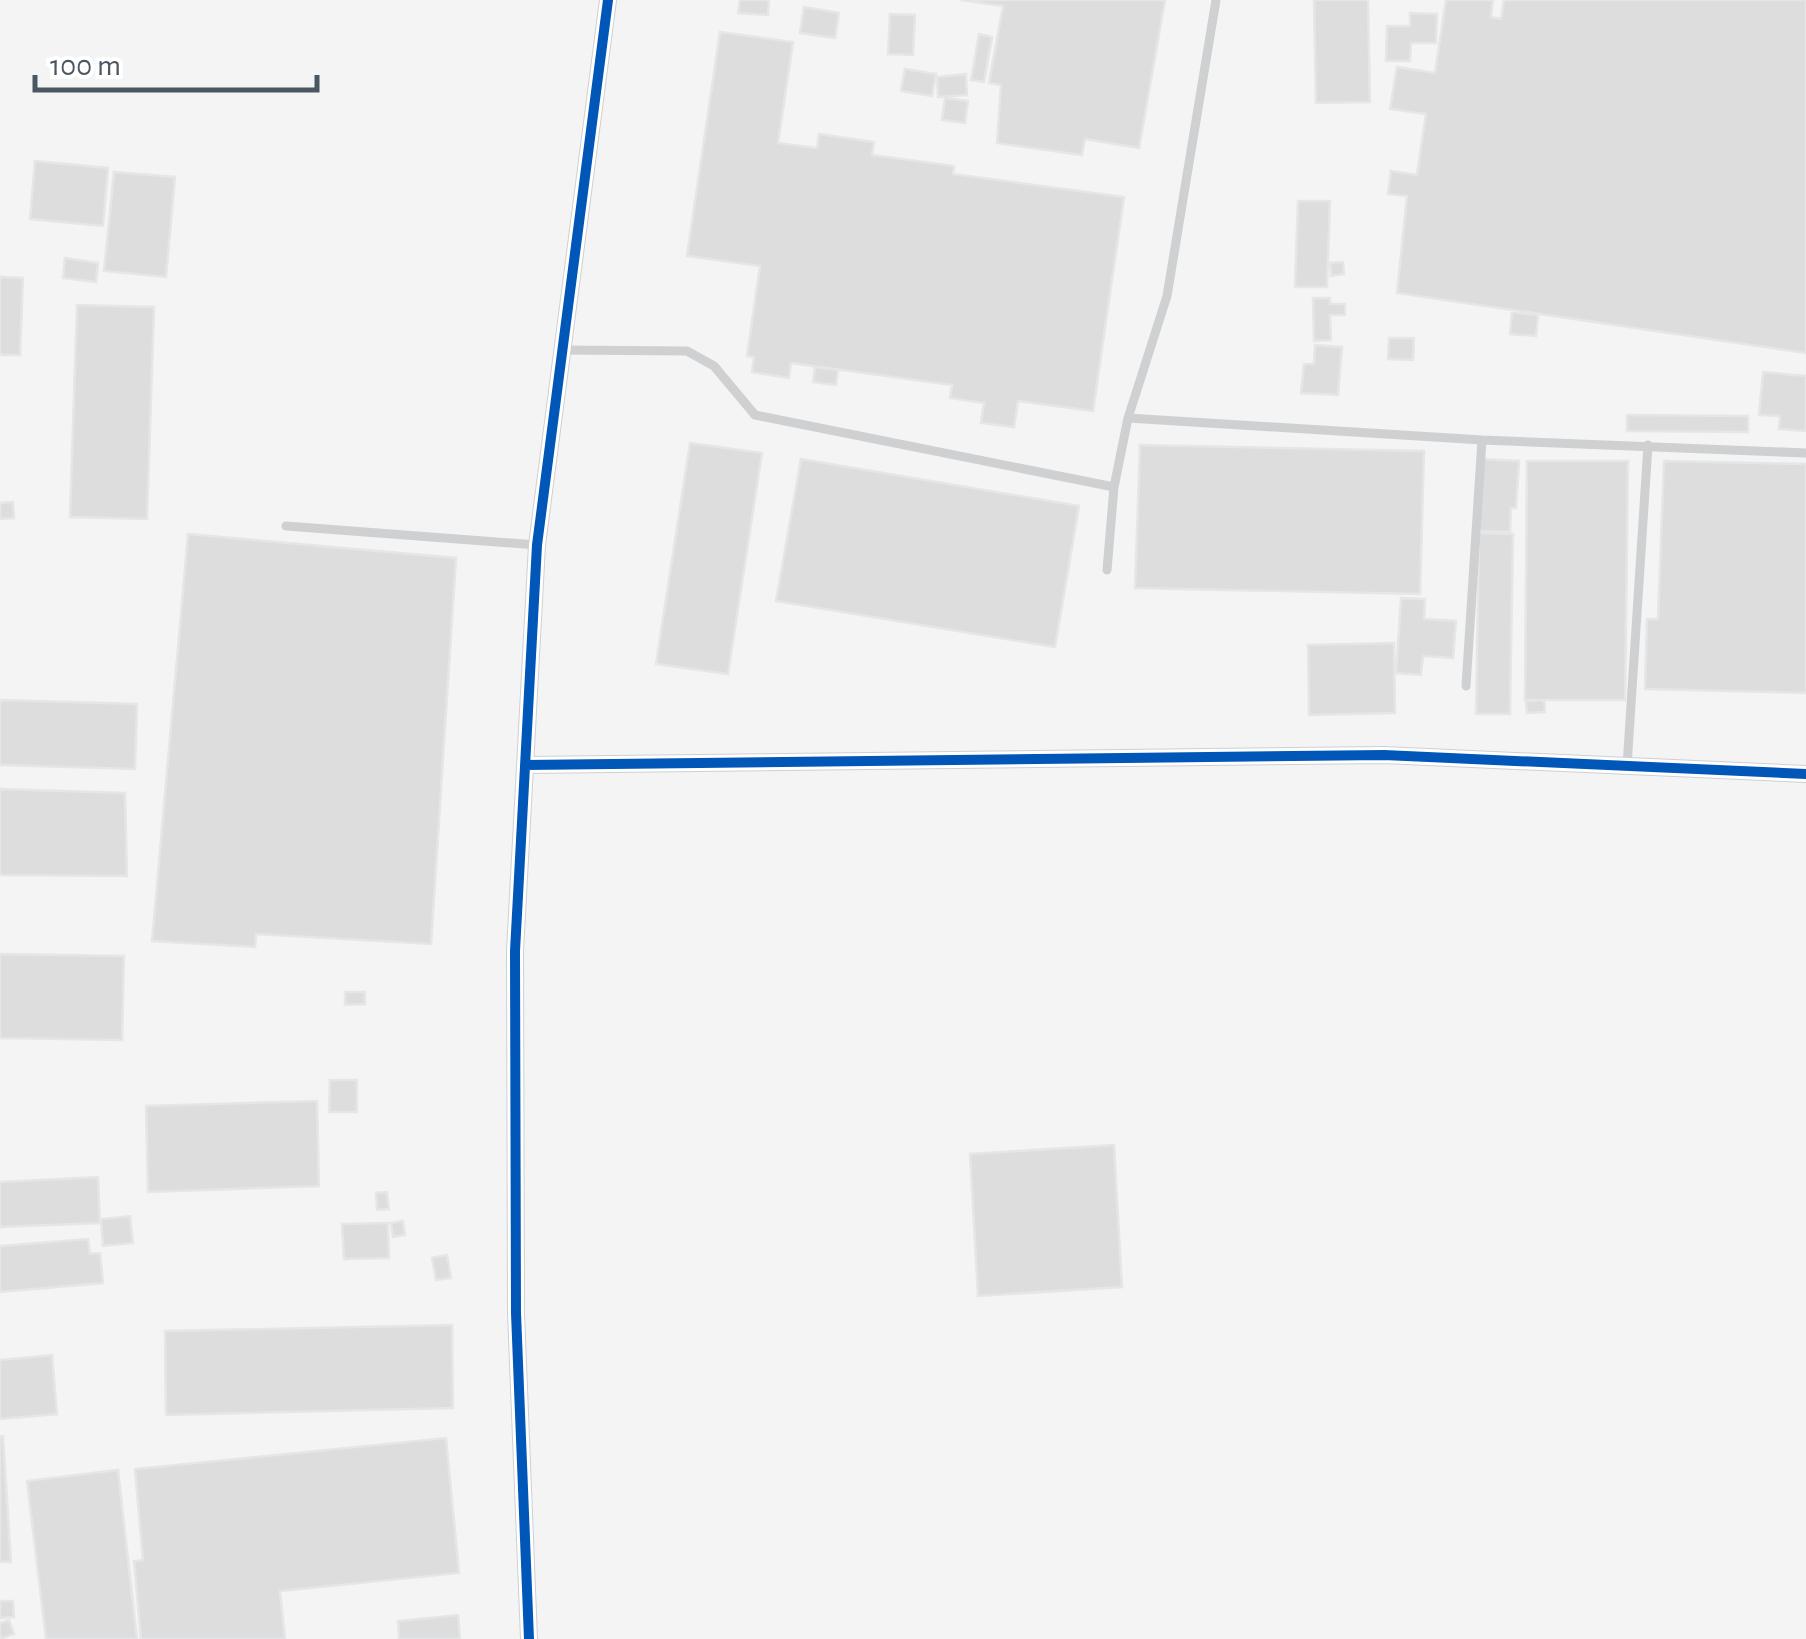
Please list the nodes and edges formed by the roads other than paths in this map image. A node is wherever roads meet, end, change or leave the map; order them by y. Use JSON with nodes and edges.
{"nodes":[{"id":1,"x":608,"y":0,"type":"edge"},
{"id":2,"x":1216,"y":0,"type":"edge"},
{"id":3,"x":561,"y":350,"type":"junction"},
{"id":4,"x":1128,"y":418,"type":"junction"},
{"id":5,"x":1482,"y":440,"type":"junction"},
{"id":6,"x":1648,"y":445,"type":"junction"},
{"id":7,"x":1806,"y":453,"type":"edge"},
{"id":8,"x":1114,"y":488,"type":"junction"},
{"id":9,"x":286,"y":526,"type":"dead end"},
{"id":10,"x":537,"y":545,"type":"junction"},
{"id":11,"x":1107,"y":570,"type":"dead end"},
{"id":12,"x":1466,"y":686,"type":"dead end"},
{"id":13,"x":525,"y":765,"type":"junction"},
{"id":14,"x":1627,"y":766,"type":"junction"},
{"id":15,"x":1806,"y":774,"type":"edge"},
{"id":16,"x":529,"y":1639,"type":"edge"}],
"edges":[{"from":1,"to":3,"type":"street"},
{"from":2,"to":4,"type":"lane"},
{"from":3,"to":8,"type":"lane"},
{"from":3,"to":10,"type":"street"},
{"from":4,"to":5,"type":"lane"},
{"from":4,"to":8,"type":"lane"},
{"from":5,"to":6,"type":"lane"},
{"from":5,"to":12,"type":"lane"},
{"from":6,"to":7,"type":"lane"},
{"from":6,"to":14,"type":"lane"},
{"from":8,"to":11,"type":"lane"},
{"from":9,"to":10,"type":"lane"},
{"from":10,"to":13,"type":"street"},
{"from":13,"to":14,"type":"street"},
{"from":13,"to":16,"type":"street"},
{"from":14,"to":15,"type":"street"}]}
